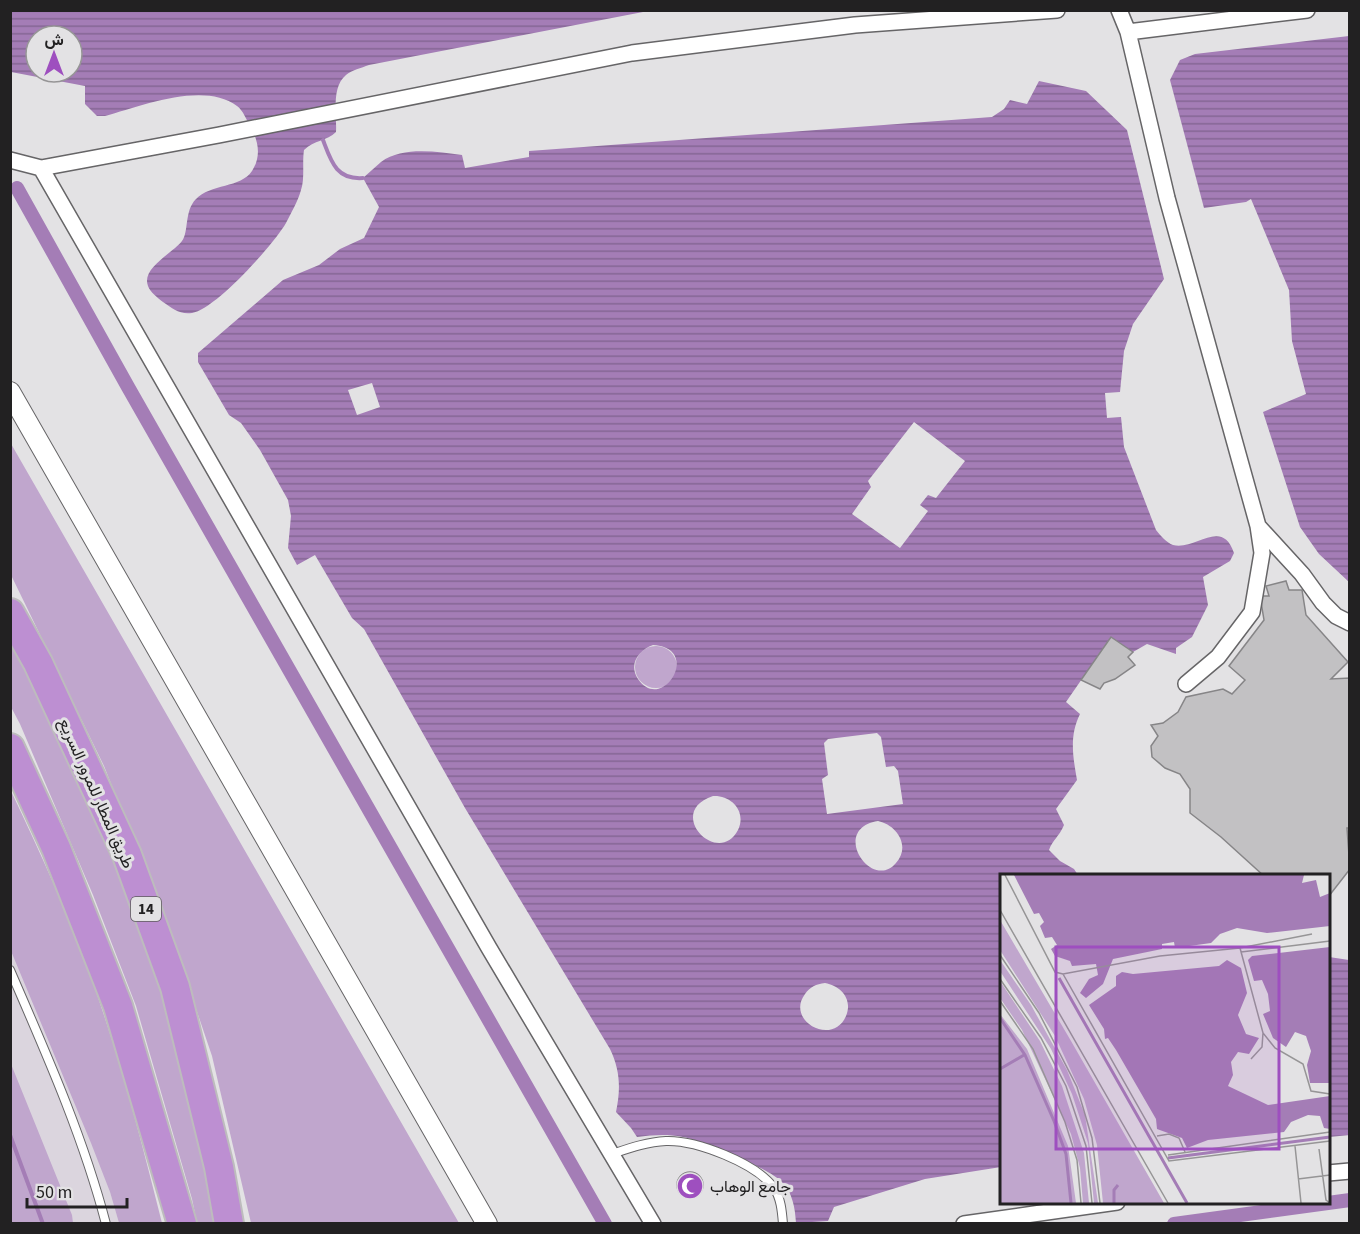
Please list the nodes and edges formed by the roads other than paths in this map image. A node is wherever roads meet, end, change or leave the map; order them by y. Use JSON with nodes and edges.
{"nodes":[{"id":1,"x":1057,"y":10,"type":"edge"},
{"id":2,"x":1119,"y":10,"type":"edge"},
{"id":3,"x":1307,"y":10,"type":"edge"},
{"id":4,"x":1128,"y":32,"type":"junction"},
{"id":5,"x":10,"y":160,"type":"edge"},
{"id":6,"x":41,"y":168,"type":"junction"},
{"id":7,"x":10,"y":392,"type":"edge"},
{"id":8,"x":1258,"y":526,"type":"junction"},
{"id":9,"x":10,"y":613,"type":"edge"},
{"id":10,"x":1350,"y":623,"type":"edge"},
{"id":11,"x":1186,"y":684,"type":"dead end"},
{"id":12,"x":10,"y":748,"type":"edge"},
{"id":13,"x":10,"y":970,"type":"edge"},
{"id":14,"x":612,"y":1154,"type":"junction"},
{"id":15,"x":1350,"y":1171,"type":"edge"},
{"id":16,"x":1330,"y":1173,"type":"edge"},
{"id":17,"x":1110,"y":1204,"type":"edge"},
{"id":18,"x":106,"y":1224,"type":"edge"},
{"id":19,"x":183,"y":1224,"type":"edge"},
{"id":20,"x":229,"y":1224,"type":"edge"},
{"id":21,"x":487,"y":1224,"type":"edge"},
{"id":22,"x":653,"y":1224,"type":"edge"},
{"id":23,"x":783,"y":1224,"type":"edge"},
{"id":24,"x":964,"y":1224,"type":"edge"}],
"edges":[{"from":1,"to":6,"type":"street"},
{"from":2,"to":4,"type":"street"},
{"from":3,"to":4,"type":"street"},
{"from":4,"to":8,"type":"street"},
{"from":5,"to":6,"type":"street"},
{"from":6,"to":14,"type":"street"},
{"from":7,"to":21,"type":"street"},
{"from":8,"to":10,"type":"street"},
{"from":8,"to":11,"type":"street"},
{"from":9,"to":20,"type":"highway","name":"طريق المطار للمرور السريع","number":"14"},
{"from":12,"to":19,"type":"highway"},
{"from":13,"to":18,"type":"lane"},
{"from":14,"to":22,"type":"street"},
{"from":14,"to":23,"type":"lane"},
{"from":15,"to":16,"type":"street"},
{"from":17,"to":24,"type":"street"}]}
